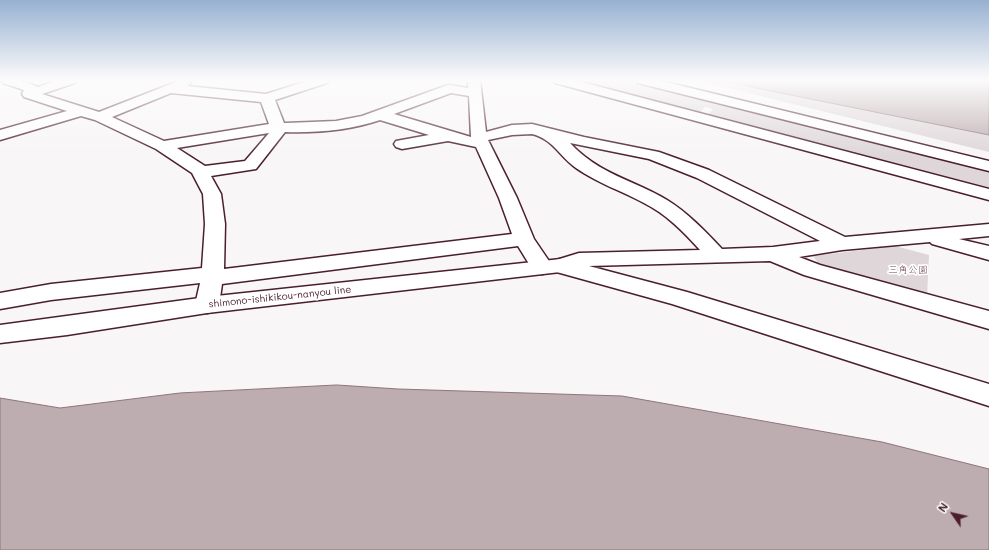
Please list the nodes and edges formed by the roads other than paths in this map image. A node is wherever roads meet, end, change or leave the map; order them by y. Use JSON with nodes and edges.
{"nodes":[{"id":1,"x":65,"y":106,"type":"edge"},
{"id":2,"x":130,"y":106,"type":"edge"},
{"id":3,"x":270,"y":106,"type":"edge"},
{"id":4,"x":405,"y":106,"type":"edge"},
{"id":5,"x":477,"y":106,"type":"edge"},
{"id":6,"x":656,"y":106,"type":"edge"},
{"id":7,"x":746,"y":106,"type":"edge"},
{"id":8,"x":82,"y":111,"type":"junction"},
{"id":9,"x":380,"y":115,"type":"junction"},
{"id":10,"x":100,"y":118,"type":"junction"},
{"id":11,"x":278,"y":127,"type":"junction"},
{"id":12,"x":539,"y":130,"type":"junction"},
{"id":13,"x":0,"y":136,"type":"edge"},
{"id":14,"x":449,"y":136,"type":"junction"},
{"id":15,"x":480,"y":141,"type":"junction"},
{"id":16,"x":402,"y":144,"type":"dead end"},
{"id":17,"x":162,"y":146,"type":"junction"},
{"id":18,"x":989,"y":166,"type":"edge"},
{"id":19,"x":200,"y":172,"type":"junction"},
{"id":20,"x":989,"y":195,"type":"edge"},
{"id":21,"x":989,"y":230,"type":"edge"},
{"id":22,"x":924,"y":236,"type":"junction"},
{"id":23,"x":524,"y":239,"type":"junction"},
{"id":24,"x":842,"y":244,"type":"junction"},
{"id":25,"x":989,"y":253,"type":"edge"},
{"id":26,"x":773,"y":254,"type":"junction"},
{"id":27,"x":716,"y":255,"type":"junction"},
{"id":28,"x":552,"y":267,"type":"junction"},
{"id":29,"x":212,"y":276,"type":"junction"},
{"id":30,"x":0,"y":301,"type":"edge"},
{"id":31,"x":206,"y":305,"type":"junction"},
{"id":32,"x":989,"y":320,"type":"edge"},
{"id":33,"x":0,"y":334,"type":"edge"},
{"id":34,"x":989,"y":395,"type":"edge"}],
"edges":[{"from":1,"to":8,"type":"street"},
{"from":2,"to":10,"type":"street"},
{"from":3,"to":11,"type":"street"},
{"from":4,"to":9,"type":"street"},
{"from":5,"to":15,"type":"street"},
{"from":6,"to":20,"type":"street"},
{"from":7,"to":18,"type":"street"},
{"from":8,"to":10,"type":"street"},
{"from":8,"to":13,"type":"street"},
{"from":9,"to":11,"type":"street"},
{"from":9,"to":14,"type":"street"},
{"from":10,"to":17,"type":"street"},
{"from":11,"to":17,"type":"street"},
{"from":11,"to":19,"type":"street"},
{"from":12,"to":15,"type":"street"},
{"from":12,"to":24,"type":"street"},
{"from":12,"to":27,"type":"street"},
{"from":14,"to":15,"type":"street"},
{"from":14,"to":16,"type":"street"},
{"from":15,"to":23,"type":"street"},
{"from":17,"to":19,"type":"street"},
{"from":19,"to":29,"type":"street"},
{"from":21,"to":22,"type":"street"},
{"from":22,"to":24,"type":"street"},
{"from":22,"to":25,"type":"street"},
{"from":23,"to":28,"type":"street"},
{"from":23,"to":29,"type":"street"},
{"from":24,"to":26,"type":"street"},
{"from":26,"to":27,"type":"street"},
{"from":26,"to":32,"type":"street"},
{"from":27,"to":28,"type":"street"},
{"from":28,"to":31,"type":"street","name":"shimono-ishikikou-nanyou line"},
{"from":28,"to":34,"type":"street"},
{"from":29,"to":30,"type":"street"},
{"from":29,"to":31,"type":"street"},
{"from":31,"to":33,"type":"street","name":"shimono-ishikikou-nanyou line"}]}
